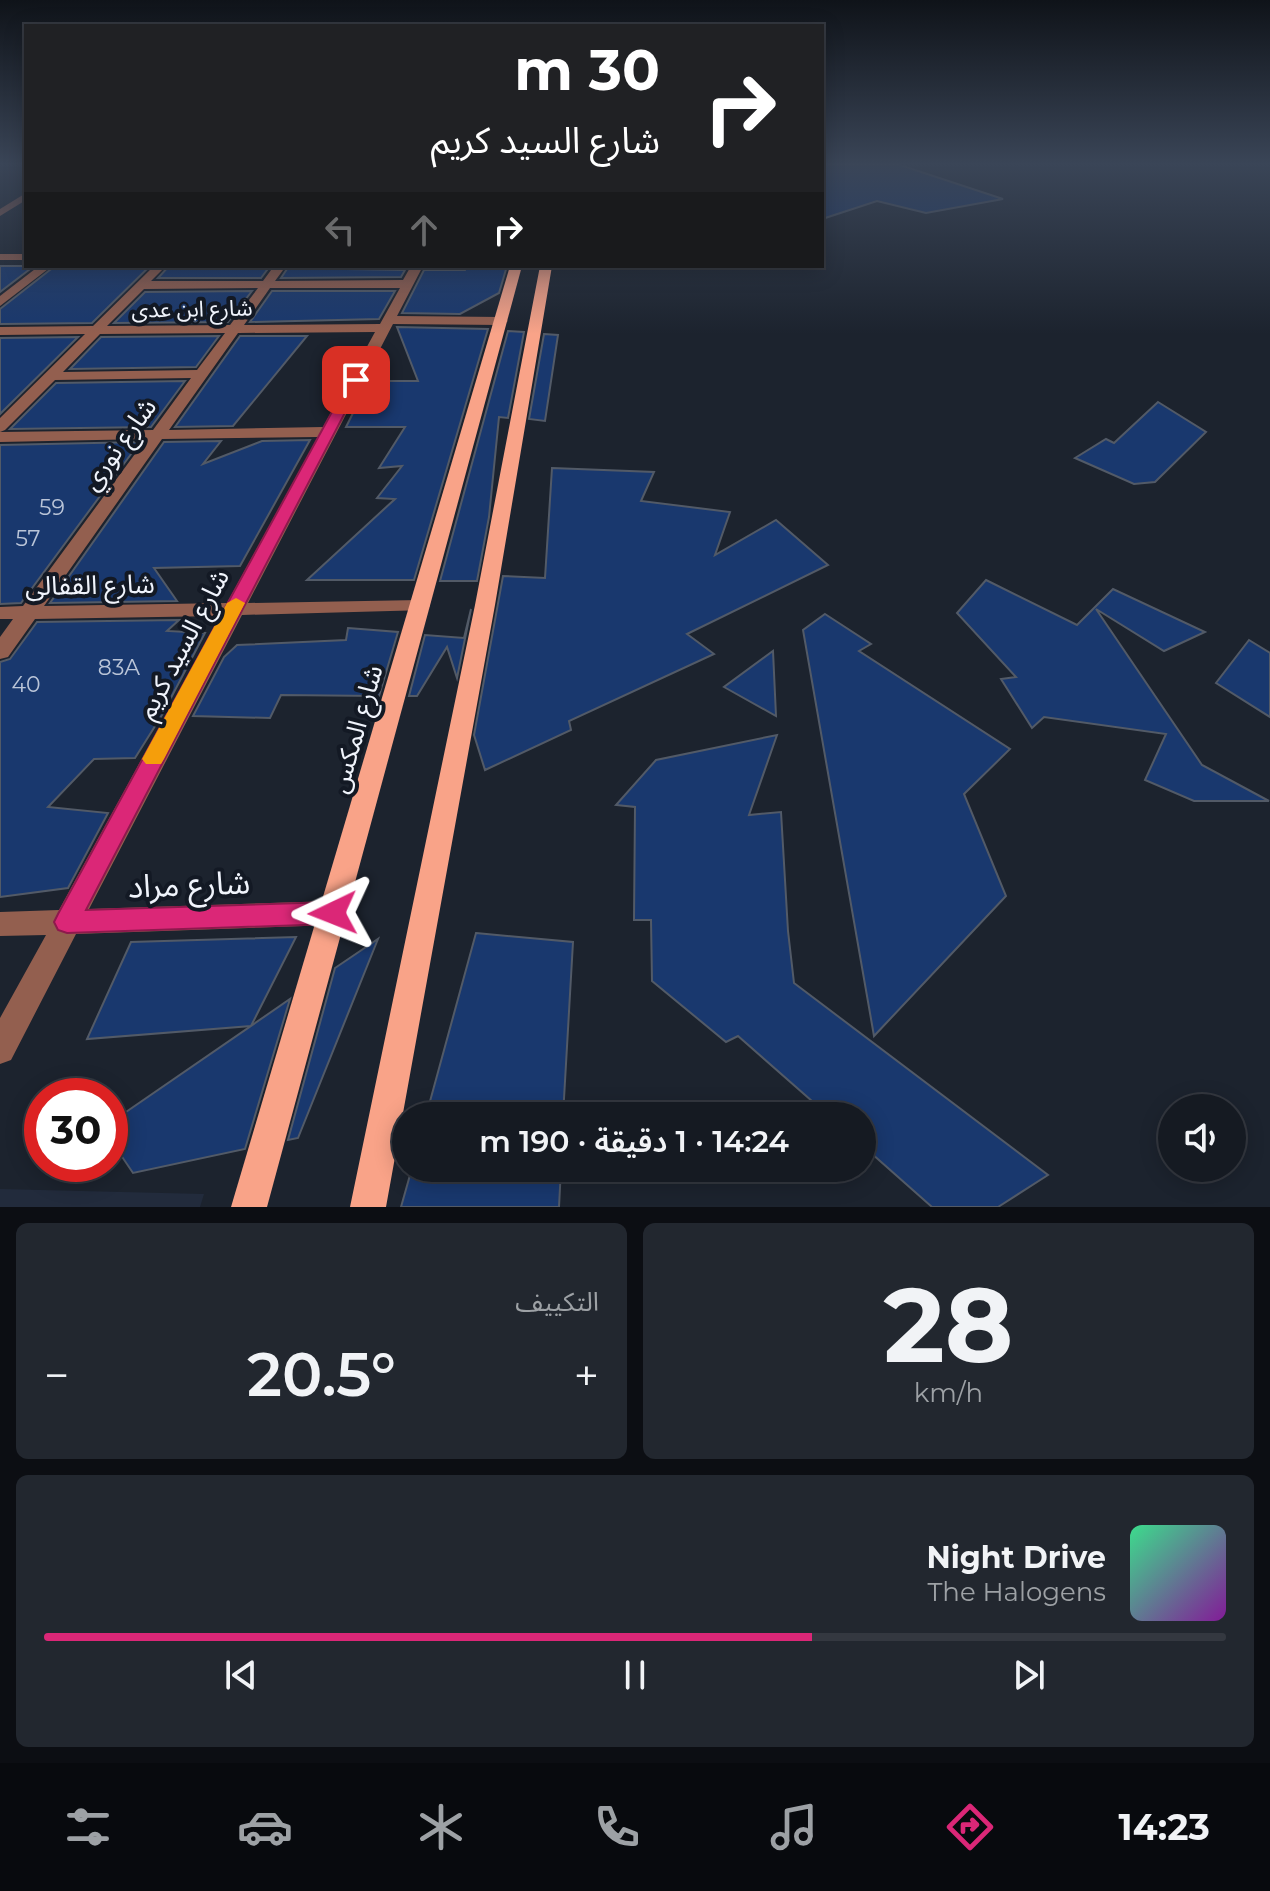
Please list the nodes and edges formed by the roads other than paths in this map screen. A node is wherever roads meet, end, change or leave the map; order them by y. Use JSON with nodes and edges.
{"nodes":[{"id":1,"x":0,"y":257,"type":"edge"},
{"id":2,"x":24,"y":257,"type":"edge"},
{"id":3,"x":43,"y":268,"type":"edge"},
{"id":4,"x":158,"y":268,"type":"edge"},
{"id":5,"x":279,"y":268,"type":"edge"},
{"id":6,"x":515,"y":268,"type":"edge"},
{"id":7,"x":546,"y":268,"type":"edge"},
{"id":8,"x":412,"y":275,"type":"edge"},
{"id":9,"x":267,"y":284,"type":"junction"},
{"id":10,"x":141,"y":285,"type":"junction"},
{"id":11,"x":0,"y":302,"type":"edge"},
{"id":12,"x":502,"y":321,"type":"junction"},
{"id":13,"x":386,"y":324,"type":"junction"},
{"id":14,"x":234,"y":329,"type":"junction"},
{"id":15,"x":96,"y":330,"type":"junction"},
{"id":16,"x":0,"y":331,"type":"edge"},
{"id":17,"x":202,"y":374,"type":"junction"},
{"id":18,"x":51,"y":376,"type":"junction"},
{"id":19,"x":0,"y":427,"type":"edge"},
{"id":20,"x":328,"y":432,"type":"junction"},
{"id":21,"x":157,"y":435,"type":"junction"},
{"id":22,"x":0,"y":437,"type":"edge"},
{"id":23,"x":420,"y":606,"type":"junction"},
{"id":24,"x":233,"y":609,"type":"junction"},
{"id":25,"x":29,"y":612,"type":"junction"},
{"id":26,"x":0,"y":613,"type":"edge"},
{"id":27,"x":0,"y":652,"type":"edge"},
{"id":28,"x":333,"y":913,"type":"junction"},
{"id":29,"x":67,"y":922,"type":"junction"},
{"id":30,"x":0,"y":924,"type":"edge"},
{"id":31,"x":0,"y":1049,"type":"edge"},
{"id":32,"x":249,"y":1207,"type":"edge"},
{"id":33,"x":368,"y":1207,"type":"edge"}],
"edges":[{"from":1,"to":2,"type":"street"},
{"from":3,"to":11,"type":"street"},
{"from":4,"to":10,"type":"street"},
{"from":5,"to":9,"type":"street","name":"شارع نوري"},
{"from":6,"to":12,"type":"main road","name":"شارع المكس"},
{"from":7,"to":33,"type":"main road"},
{"from":8,"to":9,"type":"street"},
{"from":8,"to":13,"type":"street","name":"شارع السيد كريم"},
{"from":9,"to":10,"type":"street"},
{"from":9,"to":14,"type":"street","name":"شارع نوري"},
{"from":10,"to":15,"type":"street"},
{"from":12,"to":13,"type":"street","name":"شارع ابن عدى"},
{"from":12,"to":23,"type":"main road","name":"شارع المكس"},
{"from":13,"to":14,"type":"street","name":"شارع ابن عدى"},
{"from":13,"to":20,"type":"street","name":"شارع السيد كريم"},
{"from":14,"to":15,"type":"street","name":"شارع ابن عدى"},
{"from":14,"to":17,"type":"street","name":"شارع نوري"},
{"from":15,"to":16,"type":"street","name":"شارع ابن عدى"},
{"from":15,"to":18,"type":"street"},
{"from":17,"to":18,"type":"street"},
{"from":17,"to":21,"type":"street","name":"شارع نوري"},
{"from":18,"to":19,"type":"street"},
{"from":20,"to":21,"type":"street"},
{"from":20,"to":24,"type":"street","name":"شارع السيد كريم"},
{"from":21,"to":22,"type":"street"},
{"from":21,"to":25,"type":"street","name":"شارع نوري"},
{"from":23,"to":24,"type":"street","name":"شارع القفالى"},
{"from":23,"to":28,"type":"main road","name":"شارع المكس"},
{"from":24,"to":25,"type":"street","name":"شارع القفالى"},
{"from":24,"to":29,"type":"street","name":"شارع السيد كريم"},
{"from":25,"to":26,"type":"street","name":"شارع القفالى"},
{"from":25,"to":27,"type":"street","name":"شارع نوري"},
{"from":28,"to":29,"type":"street","name":"شارع مراد"},
{"from":28,"to":32,"type":"main road","name":"شارع المكس"},
{"from":29,"to":30,"type":"street","name":"شارع مراد"},
{"from":29,"to":31,"type":"street","name":"شارع السيد كريم"}]}
